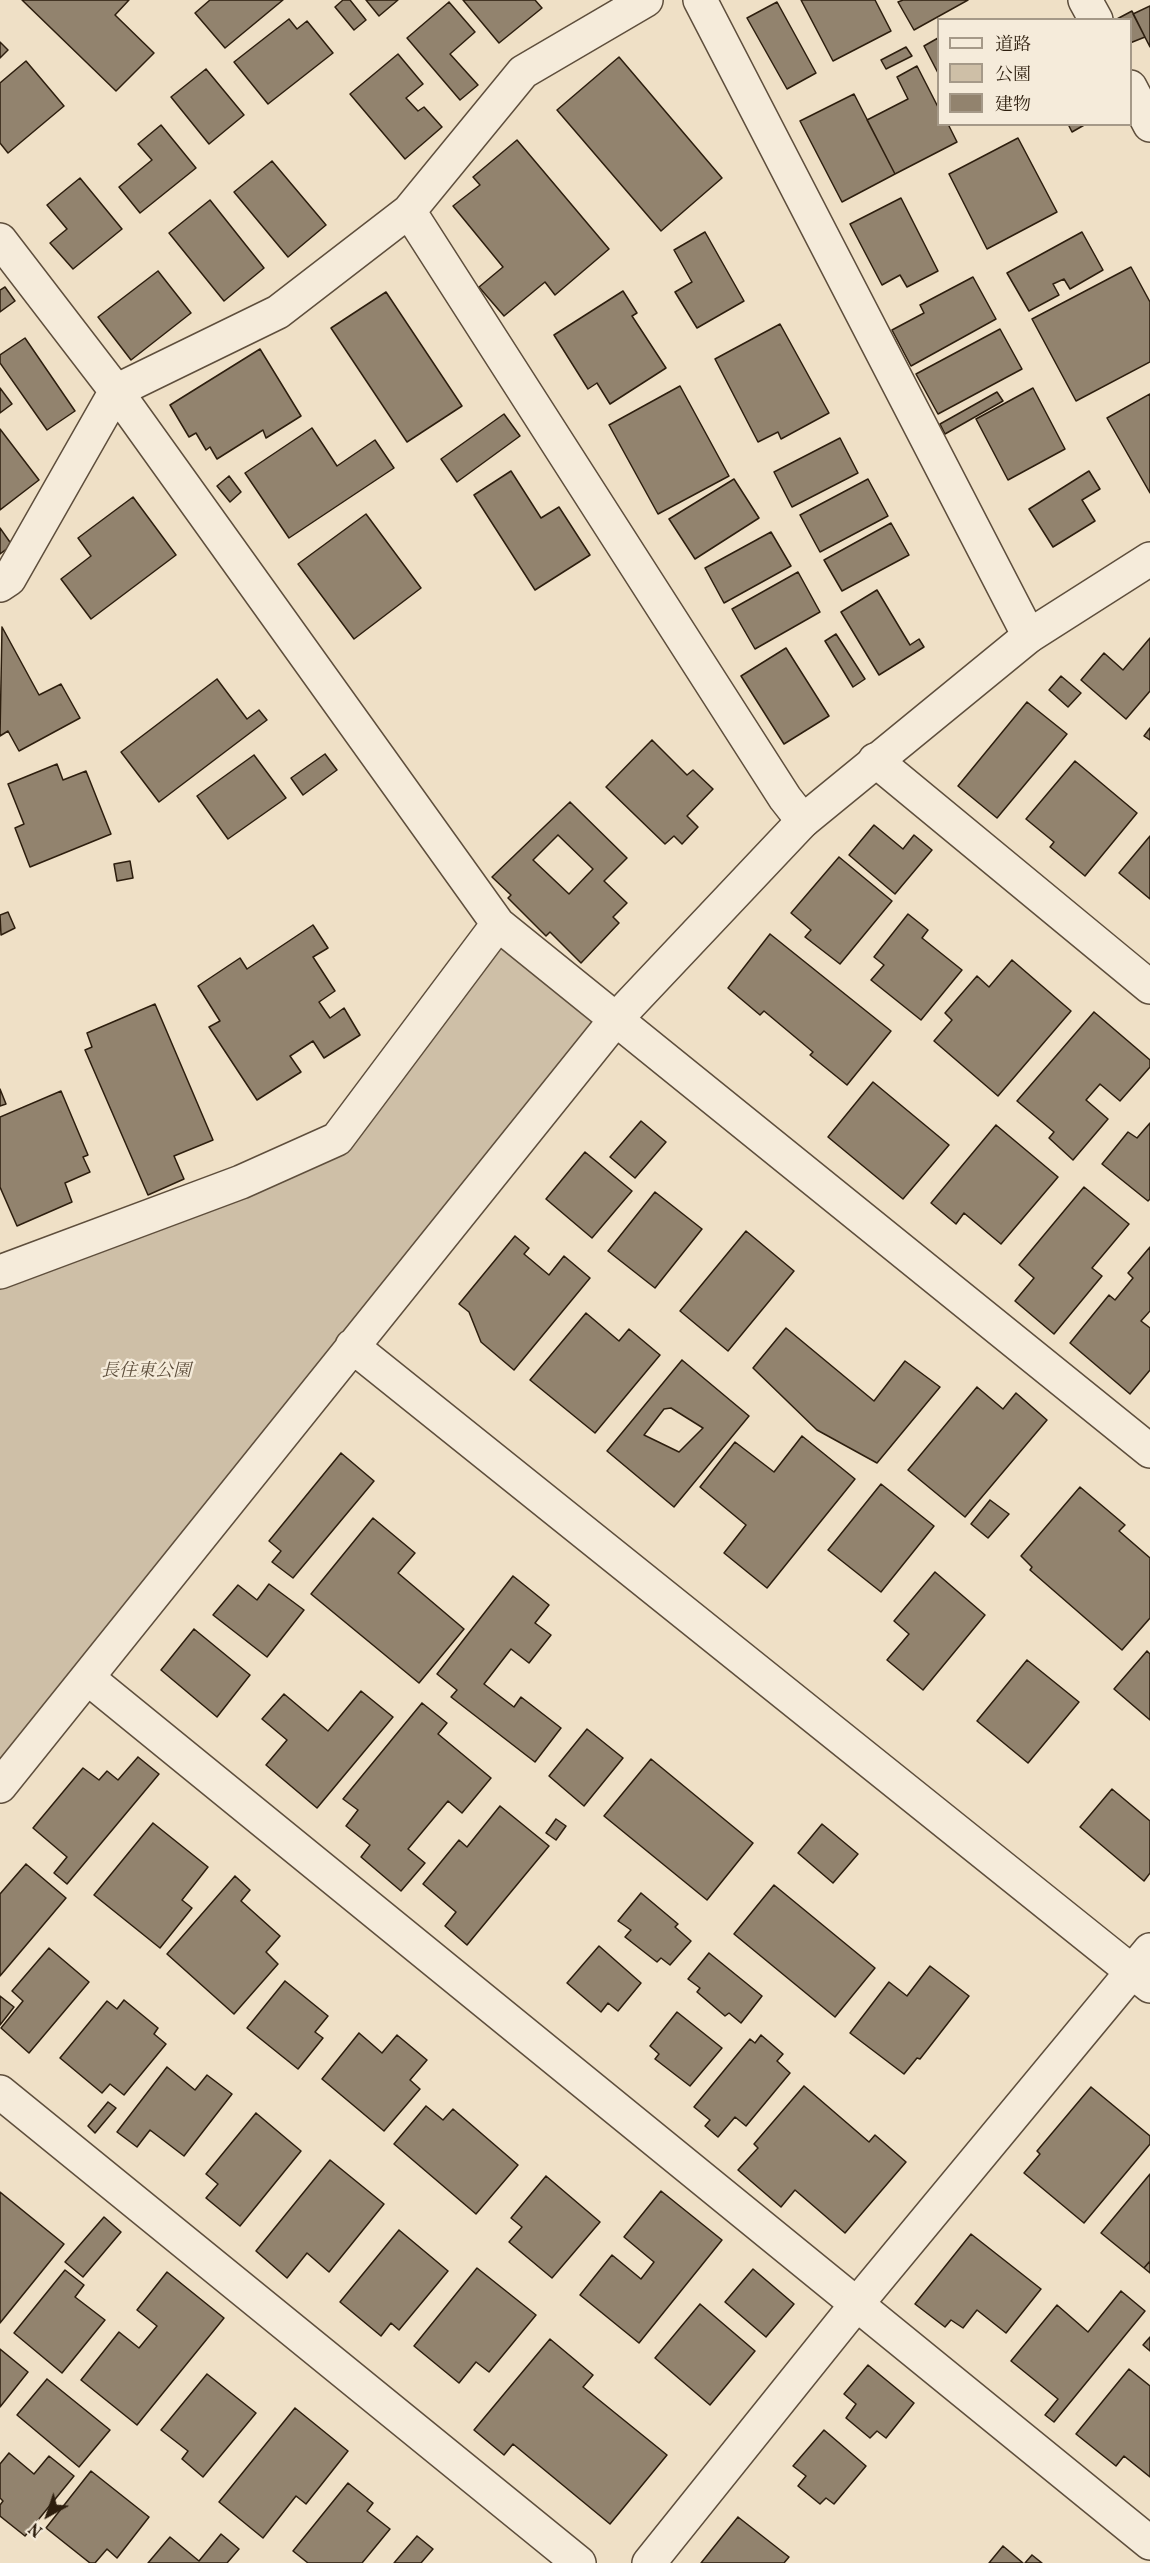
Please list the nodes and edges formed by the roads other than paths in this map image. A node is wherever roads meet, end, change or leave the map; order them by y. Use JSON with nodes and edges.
{"nodes":[{"id":1,"x":646,"y":0,"type":"edge"},
{"id":2,"x":700,"y":0,"type":"edge"},
{"id":3,"x":1086,"y":0,"type":"edge"},
{"id":4,"x":1095,"y":18,"type":"edge"},
{"id":5,"x":1132,"y":89,"type":"edge"},
{"id":6,"x":1150,"y":125,"type":"edge"},
{"id":7,"x":410,"y":211,"type":"junction"},
{"id":8,"x":0,"y":240,"type":"edge"},
{"id":9,"x":116,"y":391,"type":"junction"},
{"id":10,"x":1150,"y":559,"type":"edge"},
{"id":11,"x":0,"y":585,"type":"edge"},
{"id":12,"x":1029,"y":636,"type":"junction"},
{"id":13,"x":875,"y":760,"type":"junction"},
{"id":14,"x":803,"y":821,"type":"junction"},
{"id":15,"x":498,"y":924,"type":"junction"},
{"id":16,"x":1150,"y":987,"type":"edge"},
{"id":17,"x":616,"y":1019,"type":"junction"},
{"id":18,"x":0,"y":1272,"type":"edge"},
{"id":19,"x":352,"y":1346,"type":"junction"},
{"id":20,"x":1150,"y":1451,"type":"edge"},
{"id":21,"x":89,"y":1679,"type":"junction"},
{"id":22,"x":0,"y":1786,"type":"edge"},
{"id":23,"x":1144,"y":1969,"type":"edge"},
{"id":24,"x":0,"y":2092,"type":"edge"},
{"id":25,"x":856,"y":2305,"type":"junction"},
{"id":26,"x":1150,"y":2543,"type":"edge"},
{"id":27,"x":579,"y":2563,"type":"edge"},
{"id":28,"x":650,"y":2563,"type":"edge"}],
"edges":[{"from":1,"to":7,"type":"street"},
{"from":2,"to":12,"type":"street"},
{"from":3,"to":4,"type":"street"},
{"from":5,"to":6,"type":"street"},
{"from":7,"to":9,"type":"street"},
{"from":7,"to":14,"type":"street"},
{"from":8,"to":9,"type":"street"},
{"from":9,"to":11,"type":"street"},
{"from":9,"to":15,"type":"street"},
{"from":10,"to":12,"type":"street"},
{"from":12,"to":13,"type":"street"},
{"from":13,"to":14,"type":"street"},
{"from":13,"to":16,"type":"street"},
{"from":14,"to":17,"type":"street"},
{"from":15,"to":17,"type":"street"},
{"from":15,"to":18,"type":"street"},
{"from":17,"to":19,"type":"street"},
{"from":17,"to":20,"type":"street"},
{"from":19,"to":21,"type":"street"},
{"from":19,"to":23,"type":"street"},
{"from":21,"to":22,"type":"street"},
{"from":21,"to":25,"type":"street"},
{"from":23,"to":25,"type":"street"},
{"from":24,"to":27,"type":"street"},
{"from":25,"to":26,"type":"street"},
{"from":25,"to":28,"type":"street"}]}
